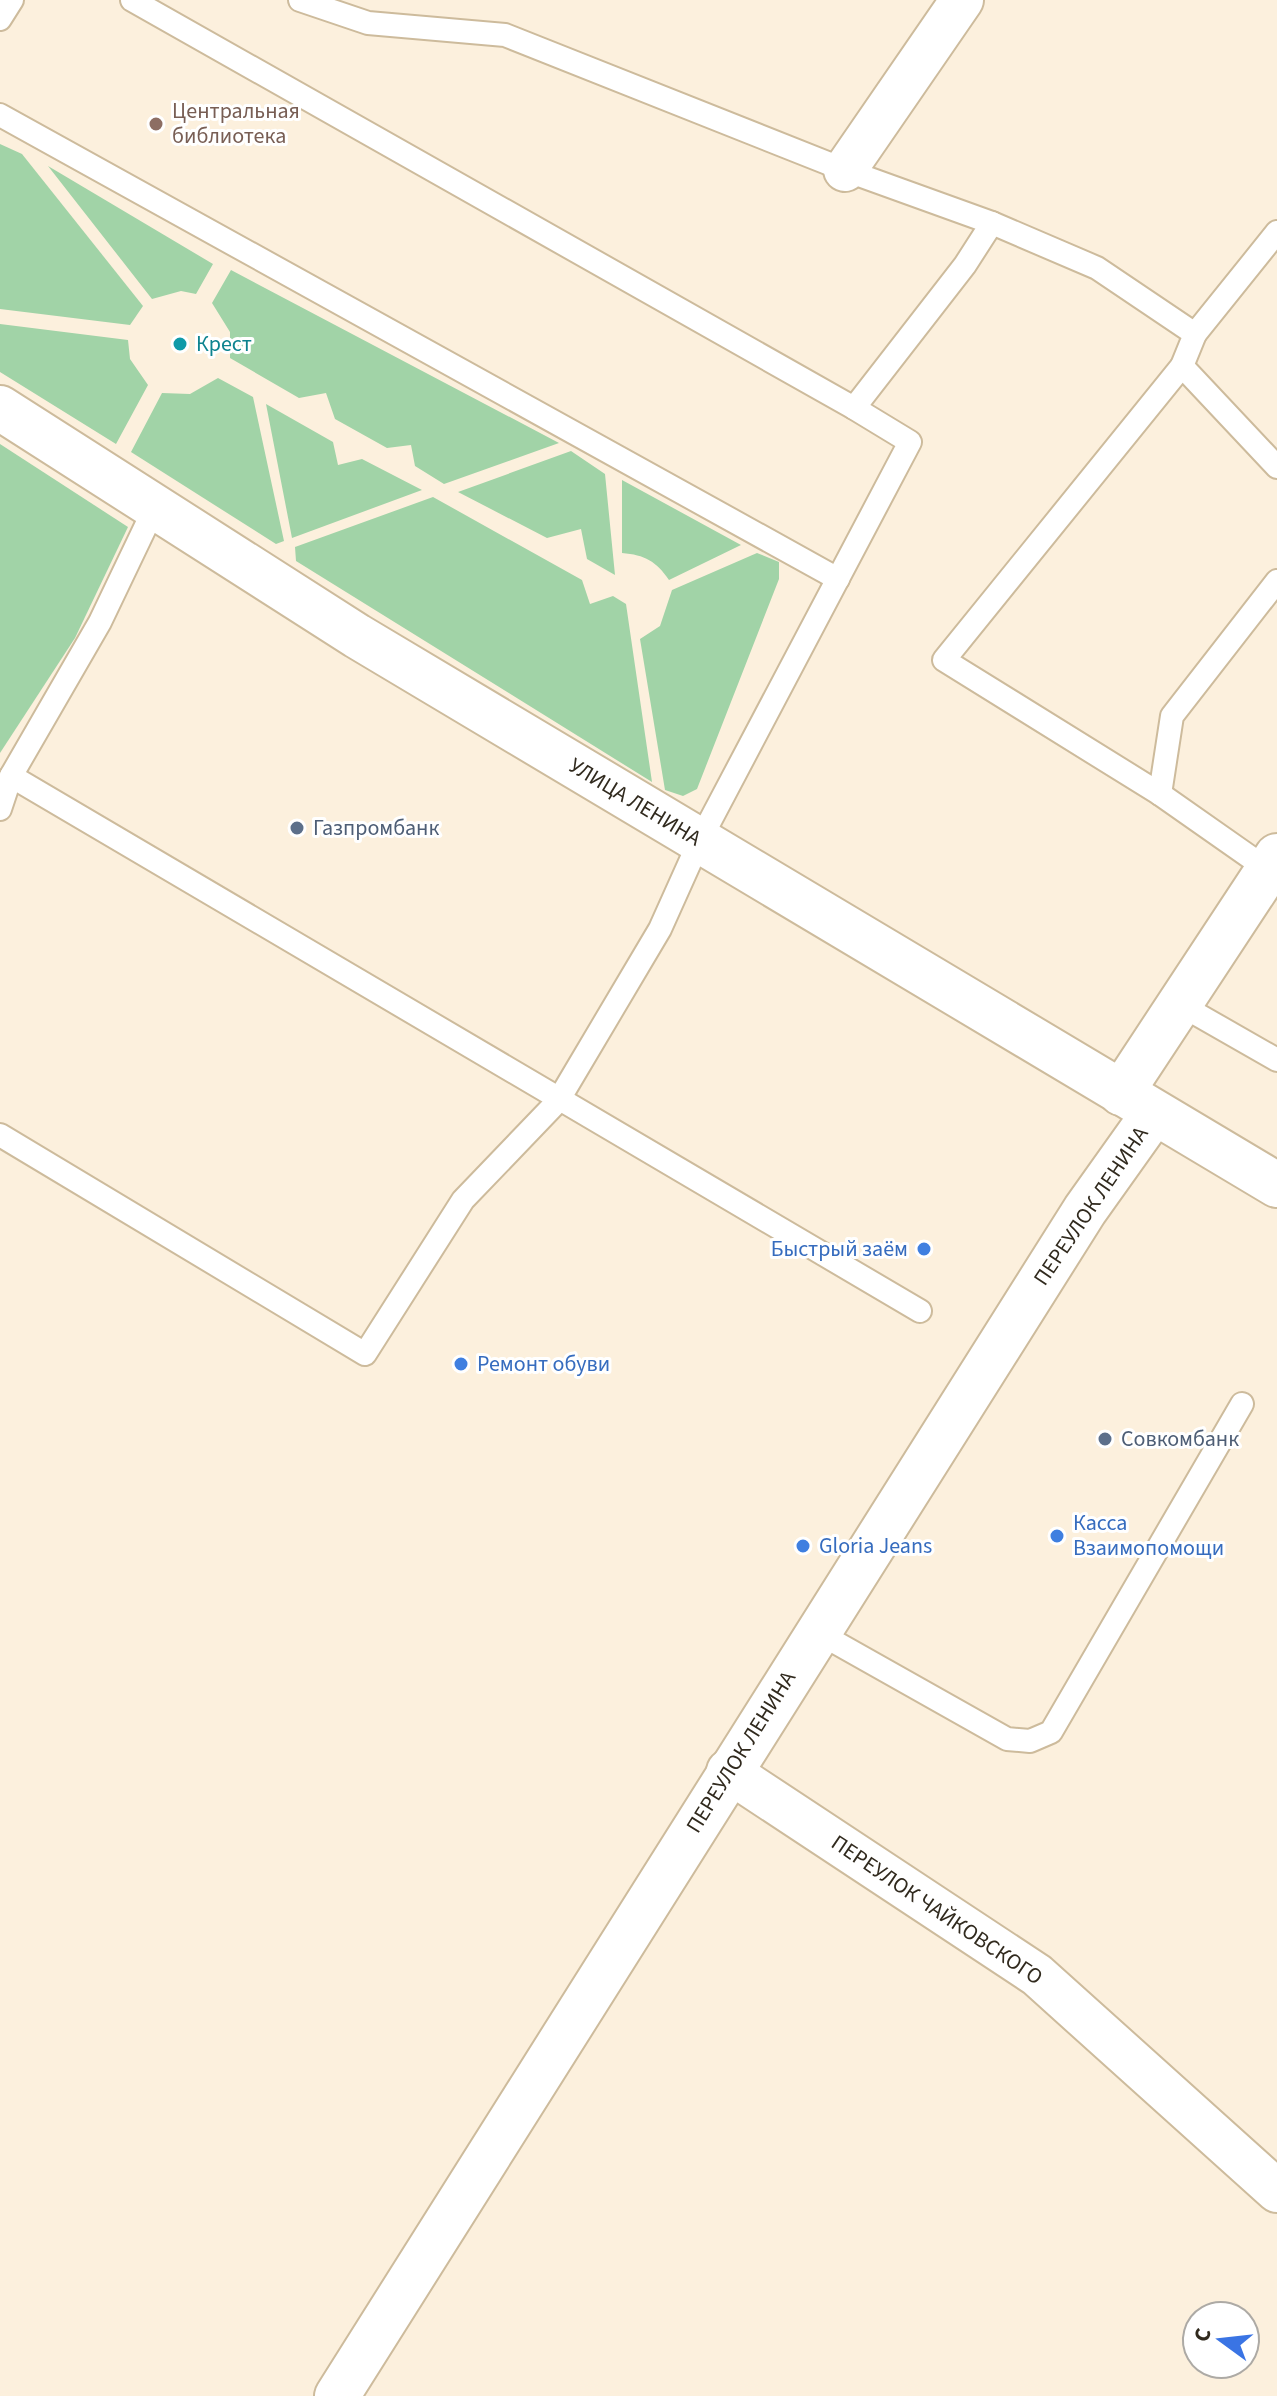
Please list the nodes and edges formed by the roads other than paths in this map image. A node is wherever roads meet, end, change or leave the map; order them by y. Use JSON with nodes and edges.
{"nodes":[{"id":1,"x":12,"y":0,"type":"edge"},
{"id":2,"x":132,"y":0,"type":"edge"},
{"id":3,"x":300,"y":0,"type":"edge"},
{"id":4,"x":962,"y":0,"type":"edge"},
{"id":5,"x":0,"y":19,"type":"edge"},
{"id":6,"x":0,"y":115,"type":"edge"},
{"id":7,"x":845,"y":170,"type":"junction"},
{"id":8,"x":992,"y":223,"type":"junction"},
{"id":9,"x":1277,"y":232,"type":"edge"},
{"id":10,"x":1195,"y":334,"type":"junction"},
{"id":11,"x":1182,"y":366,"type":"junction"},
{"id":12,"x":0,"y":408,"type":"edge"},
{"id":13,"x":854,"y":408,"type":"junction"},
{"id":14,"x":1277,"y":467,"type":"edge"},
{"id":15,"x":155,"y":507,"type":"junction"},
{"id":16,"x":838,"y":579,"type":"junction"},
{"id":17,"x":1277,"y":581,"type":"edge"},
{"id":18,"x":11,"y":776,"type":"junction"},
{"id":19,"x":1160,"y":794,"type":"junction"},
{"id":20,"x":0,"y":809,"type":"edge"},
{"id":21,"x":700,"y":840,"type":"junction"},
{"id":22,"x":1272,"y":863,"type":"edge"},
{"id":23,"x":1179,"y":1004,"type":"junction"},
{"id":24,"x":1277,"y":1060,"type":"edge"},
{"id":25,"x":558,"y":1101,"type":"junction"},
{"id":26,"x":1138,"y":1103,"type":"junction"},
{"id":27,"x":0,"y":1135,"type":"edge"},
{"id":28,"x":1277,"y":1185,"type":"edge"},
{"id":29,"x":920,"y":1311,"type":"dead end"},
{"id":30,"x":1242,"y":1404,"type":"dead end"},
{"id":31,"x":817,"y":1632,"type":"junction"},
{"id":32,"x":728,"y":1771,"type":"junction"},
{"id":33,"x":1277,"y":2191,"type":"edge"},
{"id":34,"x":339,"y":2395,"type":"edge"}],
"edges":[{"from":1,"to":5,"type":"lane"},
{"from":2,"to":13,"type":"lane"},
{"from":3,"to":7,"type":"lane"},
{"from":4,"to":7,"type":"street"},
{"from":6,"to":16,"type":"lane"},
{"from":7,"to":8,"type":"lane"},
{"from":8,"to":10,"type":"lane"},
{"from":8,"to":13,"type":"lane"},
{"from":9,"to":10,"type":"lane"},
{"from":10,"to":11,"type":"lane"},
{"from":11,"to":14,"type":"lane"},
{"from":11,"to":19,"type":"lane"},
{"from":12,"to":15,"type":"street","name":"УЛИЦА ЛЕНИНА"},
{"from":13,"to":16,"type":"lane"},
{"from":15,"to":18,"type":"lane"},
{"from":15,"to":21,"type":"street","name":"УЛИЦА ЛЕНИНА"},
{"from":16,"to":21,"type":"lane"},
{"from":17,"to":19,"type":"lane"},
{"from":18,"to":20,"type":"lane"},
{"from":18,"to":25,"type":"lane"},
{"from":19,"to":22,"type":"lane"},
{"from":21,"to":25,"type":"lane"},
{"from":21,"to":26,"type":"street","name":"УЛИЦА ЛЕНИНА"},
{"from":22,"to":23,"type":"street","name":"ПЕРЕУЛОК ЛЕНИНА"},
{"from":23,"to":24,"type":"lane"},
{"from":23,"to":26,"type":"street","name":"ПЕРЕУЛОК ЛЕНИНА"},
{"from":25,"to":27,"type":"lane"},
{"from":25,"to":29,"type":"lane"},
{"from":26,"to":28,"type":"street","name":"УЛИЦА ЛЕНИНА"},
{"from":26,"to":31,"type":"street","name":"ПЕРЕУЛОК ЛЕНИНА"},
{"from":30,"to":31,"type":"lane"},
{"from":31,"to":32,"type":"street","name":"ПЕРЕУЛОК ЛЕНИНА"},
{"from":32,"to":33,"type":"street","name":"ПЕРЕУЛОК ЧАЙКОВСКОГО"},
{"from":32,"to":34,"type":"street","name":"ПЕРЕУЛОК ЛЕНИНА"}]}
